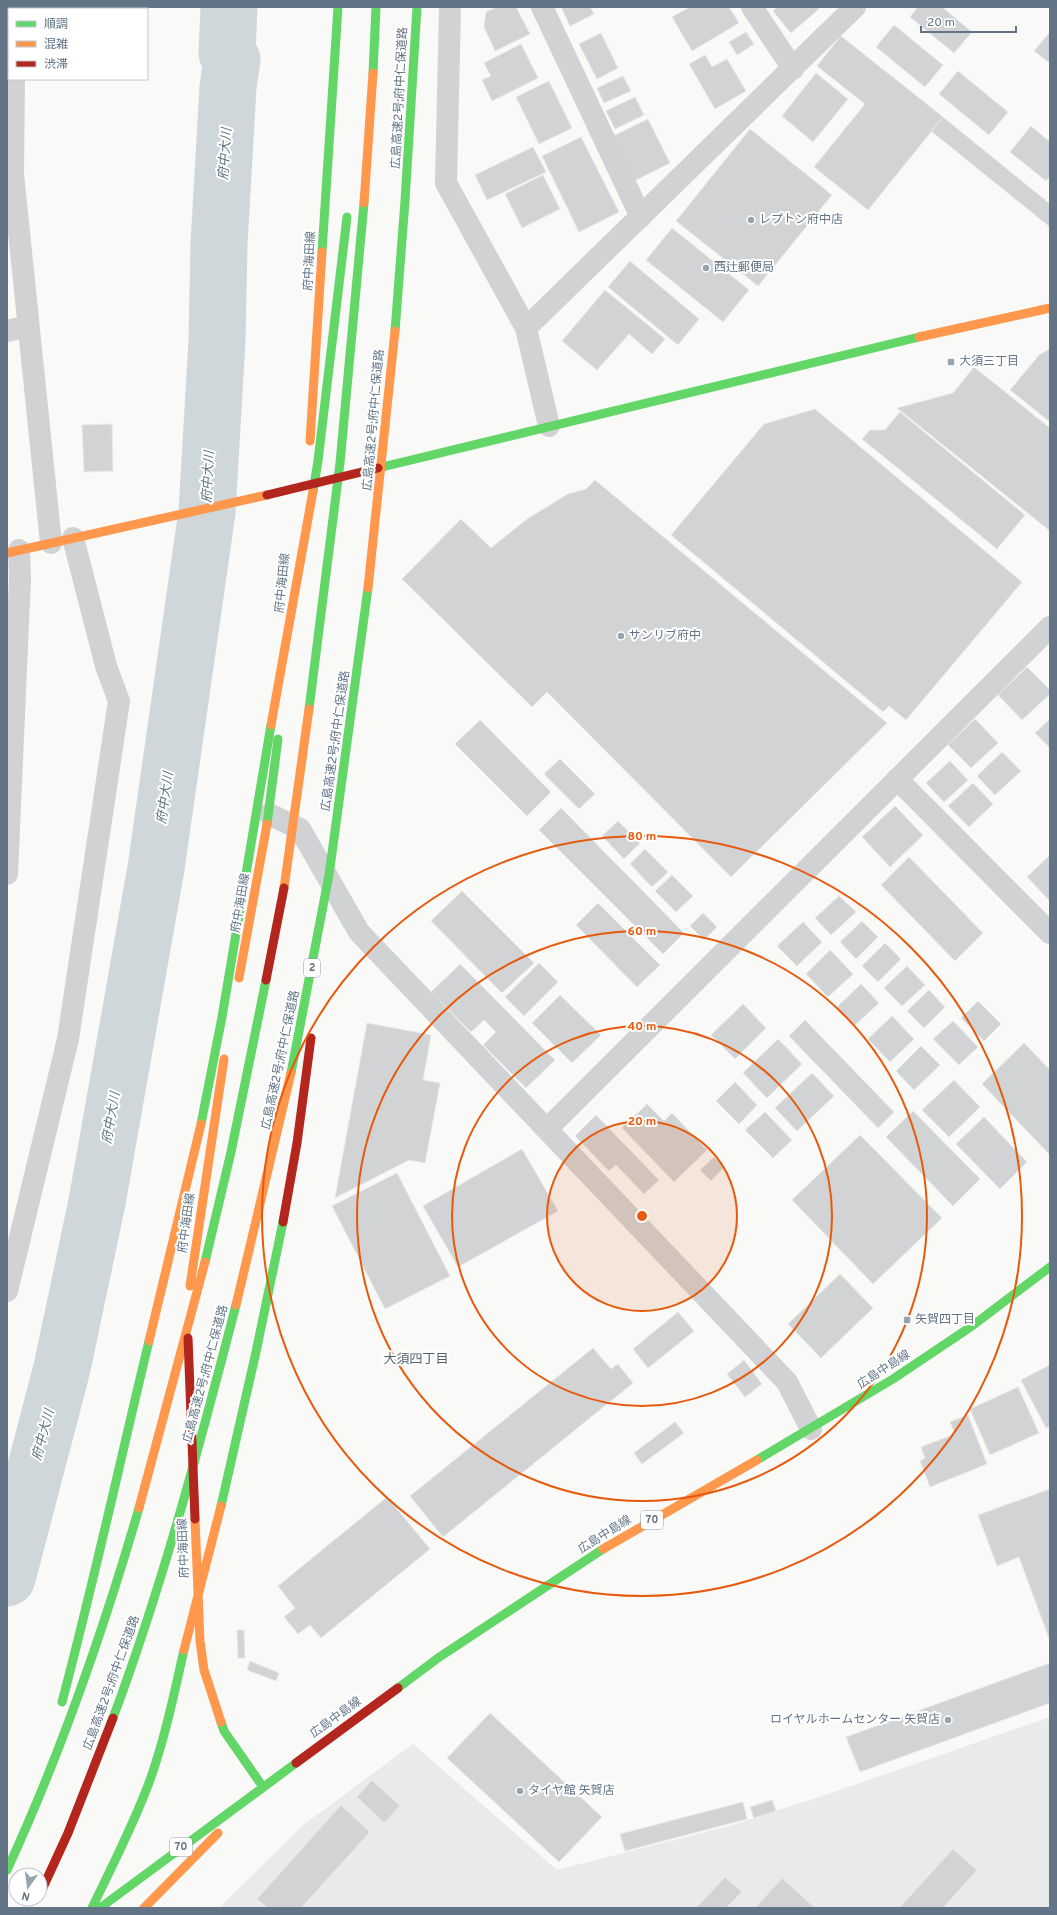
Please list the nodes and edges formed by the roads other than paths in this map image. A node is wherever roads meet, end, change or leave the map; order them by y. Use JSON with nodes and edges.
{"nodes":[{"id":1,"x":338,"y":7,"type":"edge"},
{"id":2,"x":368,"y":7,"type":"edge"},
{"id":3,"x":376,"y":7,"type":"edge"},
{"id":4,"x":417,"y":7,"type":"edge"},
{"id":5,"x":450,"y":7,"type":"edge"},
{"id":6,"x":542,"y":7,"type":"edge"},
{"id":7,"x":752,"y":7,"type":"edge"},
{"id":8,"x":855,"y":7,"type":"edge"},
{"id":9,"x":365,"y":30,"type":"dead end"},
{"id":10,"x":793,"y":69,"type":"junction"},
{"id":11,"x":14,"y":80,"type":"edge"},
{"id":12,"x":349,"y":205,"type":"dead end"},
{"id":13,"x":641,"y":217,"type":"junction"},
{"id":14,"x":1050,"y":308,"type":"edge"},
{"id":15,"x":28,"y":326,"type":"junction"},
{"id":16,"x":526,"y":328,"type":"junction"},
{"id":17,"x":7,"y":331,"type":"edge"},
{"id":18,"x":549,"y":426,"type":"junction"},
{"id":19,"x":306,"y":485,"type":"junction"},
{"id":20,"x":73,"y":538,"type":"junction"},
{"id":21,"x":51,"y":543,"type":"junction"},
{"id":22,"x":13,"y":551,"type":"edge"},
{"id":23,"x":1050,"y":626,"type":"edge"},
{"id":24,"x":897,"y":779,"type":"junction"},
{"id":25,"x":269,"y":814,"type":"junction"},
{"id":26,"x":7,"y":873,"type":"edge"},
{"id":27,"x":324,"y":906,"type":"junction"},
{"id":28,"x":1050,"y":933,"type":"edge"},
{"id":29,"x":316,"y":990,"type":"dead end"},
{"id":30,"x":237,"y":991,"type":"dead end"},
{"id":31,"x":312,"y":1028,"type":"dead end"},
{"id":32,"x":226,"y":1053,"type":"dead end"},
{"id":33,"x":547,"y":1129,"type":"junction"},
{"id":34,"x":1050,"y":1267,"type":"edge"},
{"id":35,"x":7,"y":1291,"type":"edge"},
{"id":36,"x":811,"y":1429,"type":"junction"},
{"id":37,"x":58,"y":1712,"type":"dead end"},
{"id":38,"x":263,"y":1786,"type":"junction"},
{"id":39,"x":32,"y":1787,"type":"dead end"},
{"id":40,"x":7,"y":1862,"type":"edge"},
{"id":41,"x":7,"y":1870,"type":"edge"},
{"id":42,"x":48,"y":1877,"type":"edge"},
{"id":43,"x":92,"y":1908,"type":"edge"},
{"id":44,"x":100,"y":1908,"type":"edge"},
{"id":45,"x":144,"y":1908,"type":"edge"}],
"edges":[{"from":1,"to":19,"type":"main road","name":"府中海田線"},
{"from":2,"to":9,"type":"main road"},
{"from":3,"to":41,"type":"main road"},
{"from":4,"to":27,"type":"main road","name":"広島高速2号;府中仁保道路","number":"2"},
{"from":5,"to":16,"type":"street"},
{"from":6,"to":13,"type":"street"},
{"from":7,"to":10,"type":"street"},
{"from":8,"to":10,"type":"street"},
{"from":10,"to":13,"type":"street"},
{"from":11,"to":15,"type":"street"},
{"from":12,"to":37,"type":"main road"},
{"from":13,"to":16,"type":"street"},
{"from":14,"to":18,"type":"main road"},
{"from":15,"to":17,"type":"street"},
{"from":15,"to":21,"type":"street"},
{"from":16,"to":18,"type":"street"},
{"from":18,"to":19,"type":"main road"},
{"from":19,"to":20,"type":"main road"},
{"from":19,"to":25,"type":"main road","name":"府中海田線"},
{"from":20,"to":21,"type":"main road"},
{"from":20,"to":35,"type":"street"},
{"from":21,"to":22,"type":"main road"},
{"from":22,"to":26,"type":"street"},
{"from":23,"to":24,"type":"street"},
{"from":24,"to":28,"type":"street"},
{"from":24,"to":33,"type":"street"},
{"from":25,"to":30,"type":"main road","name":"府中海田線"},
{"from":25,"to":33,"type":"street"},
{"from":27,"to":29,"type":"main road"},
{"from":27,"to":42,"type":"main road","name":"広島高速2号;府中仁保道路","number":"2"},
{"from":31,"to":43,"type":"main road"},
{"from":32,"to":38,"type":"main road","name":"府中海田線"},
{"from":33,"to":36,"type":"street"},
{"from":34,"to":36,"type":"main road","name":"広島中島線","number":"70"},
{"from":36,"to":38,"type":"main road","name":"広島中島線","number":"70"},
{"from":38,"to":44,"type":"main road","name":"広島中島線","number":"70"},
{"from":38,"to":45,"type":"main road","name":"広島中島線","number":"70"},
{"from":39,"to":40,"type":"main road"}]}
